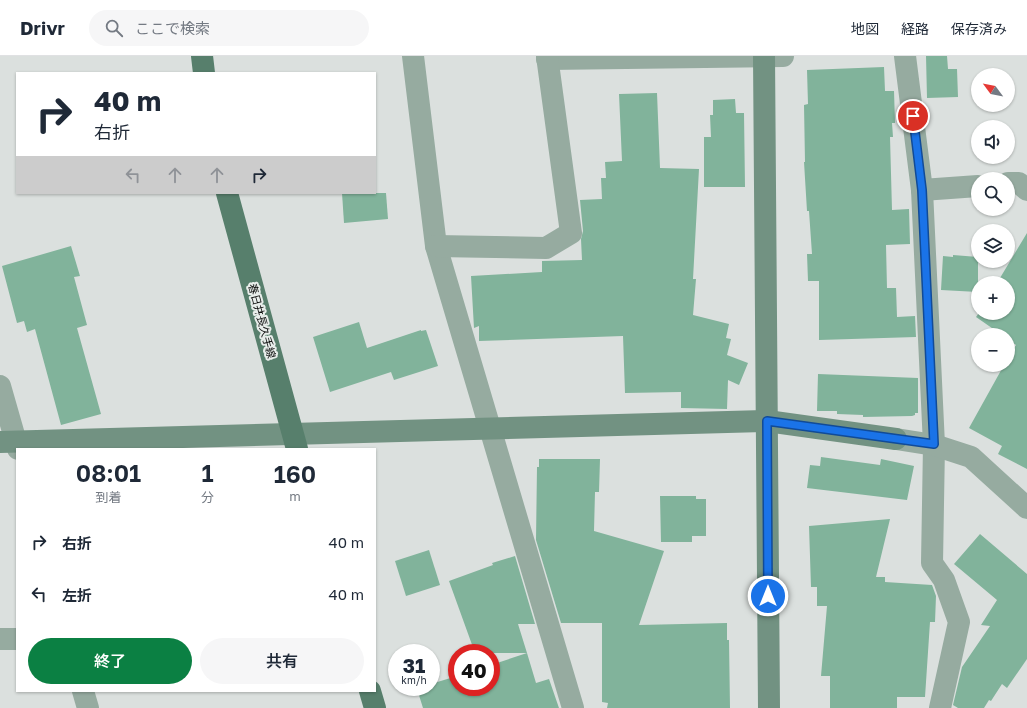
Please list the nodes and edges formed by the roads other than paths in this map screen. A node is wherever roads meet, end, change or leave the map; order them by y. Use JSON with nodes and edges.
{"nodes":[{"id":1,"x":202,"y":56,"type":"edge"},
{"id":2,"x":413,"y":56,"type":"edge"},
{"id":3,"x":771,"y":56,"type":"edge"},
{"id":4,"x":906,"y":56,"type":"edge"},
{"id":5,"x":547,"y":57,"type":"edge"},
{"id":6,"x":204,"y":72,"type":"edge"},
{"id":7,"x":1015,"y":182,"type":"edge"},
{"id":8,"x":971,"y":186,"type":"edge"},
{"id":9,"x":922,"y":190,"type":"junction"},
{"id":10,"x":1027,"y":190,"type":"edge"},
{"id":11,"x":227,"y":194,"type":"edge"},
{"id":12,"x":436,"y":246,"type":"junction"},
{"id":13,"x":0,"y":386,"type":"edge"},
{"id":14,"x":767,"y":421,"type":"junction"},
{"id":15,"x":490,"y":429,"type":"junction"},
{"id":16,"x":295,"y":442,"type":"edge"},
{"id":17,"x":11,"y":444,"type":"edge"},
{"id":18,"x":934,"y":444,"type":"junction"},
{"id":19,"x":1027,"y":508,"type":"edge"},
{"id":20,"x":0,"y":639,"type":"edge"},
{"id":21,"x":16,"y":639,"type":"edge"},
{"id":22,"x":83,"y":692,"type":"edge"},
{"id":23,"x":370,"y":692,"type":"edge"},
{"id":24,"x":88,"y":708,"type":"edge"},
{"id":25,"x":375,"y":708,"type":"edge"},
{"id":26,"x":573,"y":708,"type":"edge"},
{"id":27,"x":769,"y":708,"type":"edge"},
{"id":28,"x":940,"y":708,"type":"edge"}],
"edges":[{"from":1,"to":6,"type":"main road"},
{"from":2,"to":12,"type":"street"},
{"from":3,"to":5,"type":"street"},
{"from":3,"to":14,"type":"street"},
{"from":4,"to":9,"type":"street"},
{"from":5,"to":12,"type":"street"},
{"from":7,"to":10,"type":"street"},
{"from":8,"to":9,"type":"street"},
{"from":9,"to":18,"type":"street"},
{"from":11,"to":16,"type":"main road","name":"春日井長久手線"},
{"from":12,"to":15,"type":"street"},
{"from":13,"to":17,"type":"street"},
{"from":14,"to":15,"type":"street"},
{"from":14,"to":18,"type":"street"},
{"from":14,"to":27,"type":"street"},
{"from":15,"to":16,"type":"street"},
{"from":15,"to":26,"type":"street"},
{"from":16,"to":17,"type":"street"},
{"from":18,"to":19,"type":"street"},
{"from":18,"to":28,"type":"street"},
{"from":20,"to":21,"type":"street"},
{"from":22,"to":24,"type":"street"},
{"from":23,"to":25,"type":"main road"}]}
